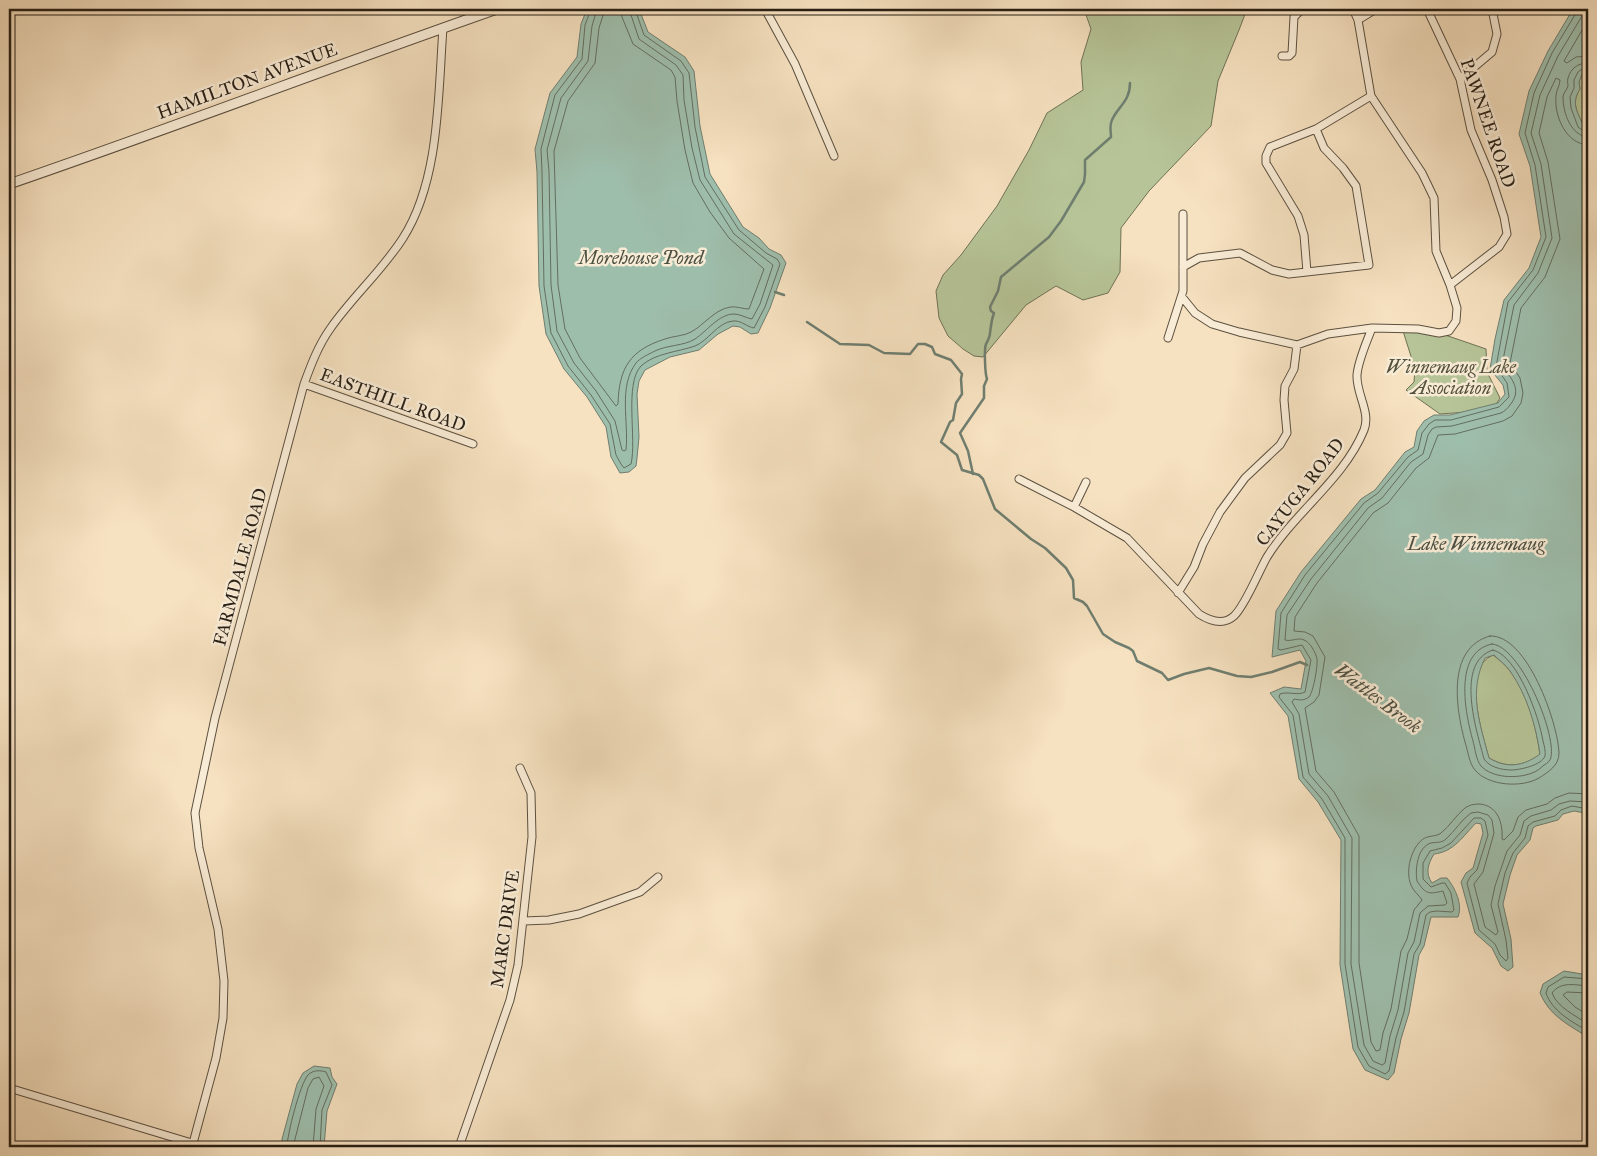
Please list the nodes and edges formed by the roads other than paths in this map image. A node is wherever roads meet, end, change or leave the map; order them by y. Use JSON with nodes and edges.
{"nodes":[{"id":1,"x":497,"y":9,"type":"edge"},
{"id":2,"x":765,"y":9,"type":"edge"},
{"id":3,"x":1302,"y":9,"type":"edge"},
{"id":4,"x":1353,"y":9,"type":"edge"},
{"id":5,"x":1376,"y":9,"type":"edge"},
{"id":6,"x":1427,"y":9,"type":"edge"},
{"id":7,"x":1492,"y":9,"type":"edge"},
{"id":8,"x":1358,"y":20,"type":"junction"},
{"id":9,"x":443,"y":28,"type":"junction"},
{"id":10,"x":1282,"y":56,"type":"dead end"},
{"id":11,"x":1460,"y":78,"type":"junction"},
{"id":12,"x":1371,"y":96,"type":"junction"},
{"id":13,"x":1316,"y":129,"type":"junction"},
{"id":14,"x":834,"y":156,"type":"dead end"},
{"id":15,"x":9,"y":184,"type":"edge"},
{"id":16,"x":1183,"y":214,"type":"dead end"},
{"id":17,"x":1183,"y":266,"type":"junction"},
{"id":18,"x":1307,"y":272,"type":"junction"},
{"id":19,"x":1450,"y":285,"type":"junction"},
{"id":20,"x":1182,"y":296,"type":"junction"},
{"id":21,"x":1372,"y":328,"type":"junction"},
{"id":22,"x":1168,"y":338,"type":"dead end"},
{"id":23,"x":1297,"y":345,"type":"junction"},
{"id":24,"x":304,"y":384,"type":"junction"},
{"id":25,"x":473,"y":444,"type":"dead end"},
{"id":26,"x":1019,"y":479,"type":"dead end"},
{"id":27,"x":1086,"y":482,"type":"dead end"},
{"id":28,"x":1074,"y":507,"type":"junction"},
{"id":29,"x":1178,"y":593,"type":"junction"},
{"id":30,"x":520,"y":768,"type":"dead end"},
{"id":31,"x":658,"y":877,"type":"dead end"},
{"id":32,"x":524,"y":921,"type":"junction"},
{"id":33,"x":9,"y":1088,"type":"edge"},
{"id":34,"x":192,"y":1146,"type":"edge"},
{"id":35,"x":205,"y":1147,"type":"edge"},
{"id":36,"x":459,"y":1147,"type":"edge"}],
"edges":[{"from":1,"to":9,"type":"street","name":"HAMILTON AVENUE"},
{"from":2,"to":14,"type":"street"},
{"from":3,"to":10,"type":"street"},
{"from":4,"to":8,"type":"street"},
{"from":5,"to":8,"type":"street"},
{"from":6,"to":11,"type":"street","name":"PAWNEE ROAD"},
{"from":7,"to":11,"type":"street"},
{"from":8,"to":12,"type":"street"},
{"from":9,"to":15,"type":"street","name":"HAMILTON AVENUE"},
{"from":9,"to":24,"type":"street","name":"FARMDALE ROAD"},
{"from":11,"to":19,"type":"street","name":"PAWNEE ROAD"},
{"from":12,"to":13,"type":"street"},
{"from":12,"to":19,"type":"street"},
{"from":13,"to":18,"type":"street"},
{"from":13,"to":18,"type":"street"},
{"from":16,"to":17,"type":"street"},
{"from":17,"to":18,"type":"street"},
{"from":17,"to":20,"type":"street"},
{"from":19,"to":21,"type":"street"},
{"from":20,"to":22,"type":"street"},
{"from":20,"to":23,"type":"street"},
{"from":21,"to":23,"type":"street"},
{"from":21,"to":29,"type":"street","name":"CAYUGA ROAD"},
{"from":23,"to":29,"type":"street"},
{"from":24,"to":25,"type":"street","name":"EASTHILL ROAD"},
{"from":24,"to":34,"type":"street","name":"FARMDALE ROAD"},
{"from":26,"to":28,"type":"street","name":"CAYUGA ROAD"},
{"from":27,"to":28,"type":"street"},
{"from":28,"to":29,"type":"street","name":"CAYUGA ROAD"},
{"from":30,"to":32,"type":"street","name":"MARC DRIVE"},
{"from":31,"to":32,"type":"street"},
{"from":32,"to":36,"type":"street","name":"MARC DRIVE"},
{"from":33,"to":34,"type":"street"},
{"from":34,"to":35,"type":"street"}]}
